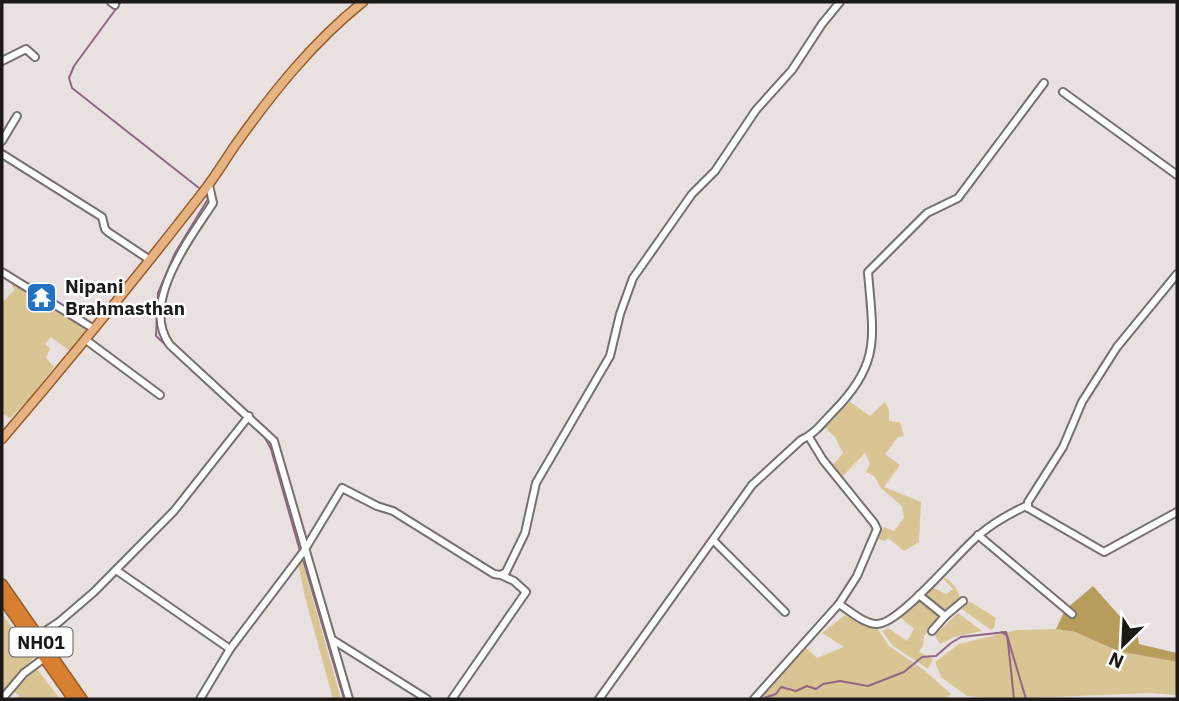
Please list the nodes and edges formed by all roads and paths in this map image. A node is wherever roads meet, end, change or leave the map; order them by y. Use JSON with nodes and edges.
{"nodes":[{"id":1,"x":363,"y":2,"type":"edge"},
{"id":2,"x":840,"y":2,"type":"edge"},
{"id":3,"x":35,"y":57,"type":"dead end"},
{"id":4,"x":2,"y":61,"type":"edge"},
{"id":5,"x":1044,"y":83,"type":"dead end"},
{"id":6,"x":1063,"y":92,"type":"dead end"},
{"id":7,"x":17,"y":116,"type":"dead end"},
{"id":8,"x":2,"y":141,"type":"edge"},
{"id":9,"x":2,"y":154,"type":"edge"},
{"id":10,"x":1177,"y":175,"type":"edge"},
{"id":11,"x":209,"y":185,"type":"junction"},
{"id":12,"x":150,"y":260,"type":"junction"},
{"id":13,"x":2,"y":272,"type":"edge"},
{"id":14,"x":1177,"y":274,"type":"edge"},
{"id":15,"x":94,"y":329,"type":"junction"},
{"id":16,"x":86,"y":340,"type":"junction"},
{"id":17,"x":160,"y":395,"type":"dead end"},
{"id":18,"x":249,"y":416,"type":"junction"},
{"id":19,"x":809,"y":437,"type":"junction"},
{"id":20,"x":2,"y":439,"type":"edge"},
{"id":21,"x":1028,"y":508,"type":"junction"},
{"id":22,"x":1177,"y":512,"type":"edge"},
{"id":23,"x":978,"y":535,"type":"junction"},
{"id":24,"x":713,"y":540,"type":"junction"},
{"id":25,"x":302,"y":553,"type":"junction"},
{"id":26,"x":116,"y":570,"type":"junction"},
{"id":27,"x":501,"y":575,"type":"junction"},
{"id":28,"x":2,"y":583,"type":"edge"},
{"id":29,"x":919,"y":595,"type":"junction"},
{"id":30,"x":2,"y":598,"type":"edge"},
{"id":31,"x":963,"y":601,"type":"dead end"},
{"id":32,"x":839,"y":604,"type":"junction"},
{"id":33,"x":785,"y":612,"type":"dead end"},
{"id":34,"x":1072,"y":614,"type":"dead end"},
{"id":35,"x":945,"y":616,"type":"junction"},
{"id":36,"x":932,"y":631,"type":"dead end"},
{"id":37,"x":38,"y":636,"type":"junction"},
{"id":38,"x":333,"y":640,"type":"junction"},
{"id":39,"x":230,"y":649,"type":"junction"},
{"id":40,"x":43,"y":659,"type":"junction"},
{"id":41,"x":2,"y":699,"type":"edge"},
{"id":42,"x":72,"y":699,"type":"edge"},
{"id":43,"x":82,"y":699,"type":"edge"},
{"id":44,"x":200,"y":699,"type":"edge"},
{"id":45,"x":349,"y":699,"type":"edge"},
{"id":46,"x":427,"y":699,"type":"edge"},
{"id":47,"x":452,"y":699,"type":"edge"},
{"id":48,"x":598,"y":699,"type":"edge"},
{"id":49,"x":754,"y":699,"type":"edge"}],
"edges":[{"from":1,"to":11,"type":"main road"},
{"from":2,"to":27,"type":"street"},
{"from":3,"to":4,"type":"street"},
{"from":5,"to":19,"type":"street"},
{"from":6,"to":10,"type":"street"},
{"from":7,"to":8,"type":"street"},
{"from":9,"to":12,"type":"street"},
{"from":11,"to":12,"type":"main road"},
{"from":11,"to":18,"type":"street"},
{"from":12,"to":15,"type":"main road"},
{"from":13,"to":15,"type":"street"},
{"from":14,"to":21,"type":"street"},
{"from":15,"to":16,"type":"main road"},
{"from":16,"to":17,"type":"street"},
{"from":16,"to":20,"type":"main road"},
{"from":18,"to":25,"type":"street"},
{"from":18,"to":26,"type":"street"},
{"from":19,"to":24,"type":"street"},
{"from":19,"to":32,"type":"street"},
{"from":21,"to":22,"type":"street"},
{"from":21,"to":23,"type":"street"},
{"from":23,"to":29,"type":"street"},
{"from":23,"to":34,"type":"street"},
{"from":24,"to":33,"type":"street"},
{"from":24,"to":48,"type":"street"},
{"from":25,"to":27,"type":"street"},
{"from":25,"to":38,"type":"street"},
{"from":25,"to":39,"type":"street"},
{"from":26,"to":37,"type":"street"},
{"from":26,"to":39,"type":"street"},
{"from":27,"to":47,"type":"street"},
{"from":28,"to":37,"type":"highway","number":"NH01"},
{"from":29,"to":32,"type":"street"},
{"from":29,"to":35,"type":"street"},
{"from":30,"to":40,"type":"highway","number":"NH01"},
{"from":31,"to":35,"type":"street"},
{"from":32,"to":49,"type":"street"},
{"from":35,"to":36,"type":"street"},
{"from":37,"to":43,"type":"highway","number":"NH01"},
{"from":38,"to":45,"type":"street"},
{"from":38,"to":46,"type":"street"},
{"from":39,"to":44,"type":"street"},
{"from":40,"to":41,"type":"street"},
{"from":40,"to":42,"type":"highway","number":"NH01"}]}
